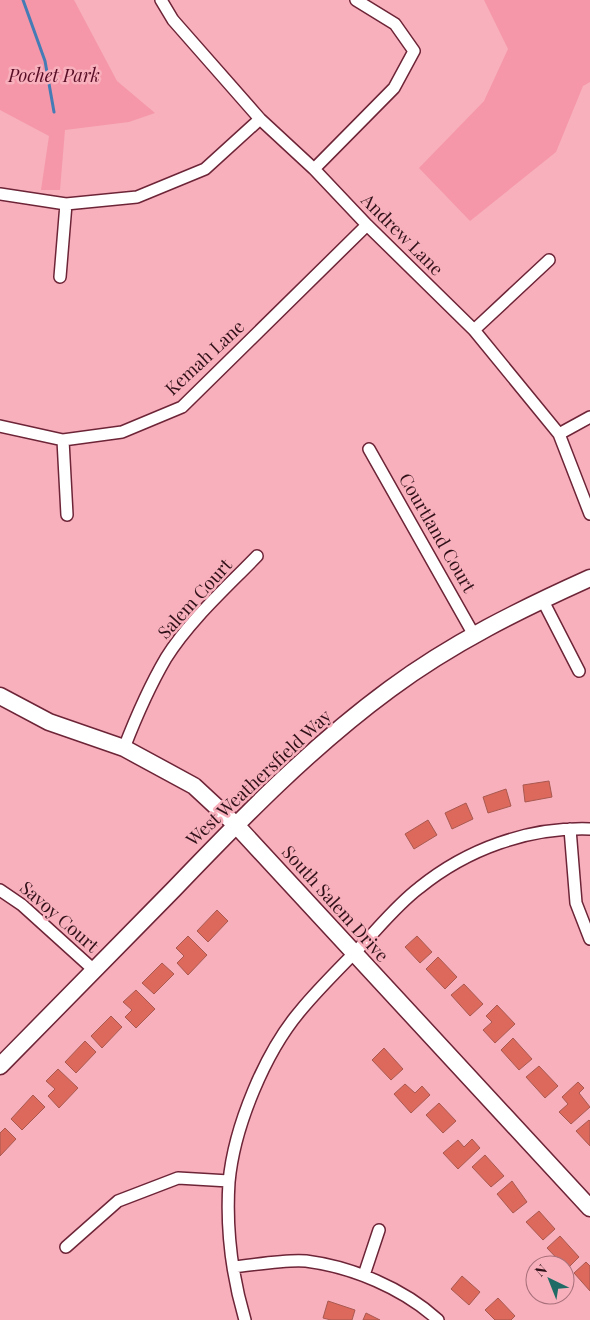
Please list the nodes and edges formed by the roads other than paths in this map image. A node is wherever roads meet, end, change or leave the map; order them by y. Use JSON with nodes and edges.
{"nodes":[{"id":1,"x":161,"y":0,"type":"edge"},
{"id":2,"x":356,"y":0,"type":"edge"},
{"id":3,"x":260,"y":119,"type":"junction"},
{"id":4,"x":314,"y":169,"type":"junction"},
{"id":5,"x":0,"y":194,"type":"edge"},
{"id":6,"x":66,"y":204,"type":"junction"},
{"id":7,"x":367,"y":225,"type":"junction"},
{"id":8,"x":549,"y":260,"type":"dead end"},
{"id":9,"x":60,"y":276,"type":"dead end"},
{"id":10,"x":474,"y":330,"type":"junction"},
{"id":11,"x":590,"y":417,"type":"edge"},
{"id":12,"x":0,"y":426,"type":"edge"},
{"id":13,"x":559,"y":434,"type":"junction"},
{"id":14,"x":63,"y":440,"type":"junction"},
{"id":15,"x":369,"y":449,"type":"dead end"},
{"id":16,"x":590,"y":514,"type":"edge"},
{"id":17,"x":67,"y":515,"type":"dead end"},
{"id":18,"x":257,"y":556,"type":"dead end"},
{"id":19,"x":590,"y":578,"type":"edge"},
{"id":20,"x":542,"y":599,"type":"junction"},
{"id":21,"x":474,"y":635,"type":"junction"},
{"id":22,"x":579,"y":671,"type":"dead end"},
{"id":23,"x":0,"y":696,"type":"edge"},
{"id":24,"x":124,"y":748,"type":"junction"},
{"id":25,"x":236,"y":825,"type":"junction"},
{"id":26,"x":570,"y":829,"type":"junction"},
{"id":27,"x":590,"y":829,"type":"edge"},
{"id":28,"x":0,"y":890,"type":"edge"},
{"id":29,"x":590,"y":939,"type":"edge"},
{"id":30,"x":354,"y":954,"type":"junction"},
{"id":31,"x":94,"y":971,"type":"junction"},
{"id":32,"x":0,"y":1066,"type":"edge"},
{"id":33,"x":229,"y":1181,"type":"junction"},
{"id":34,"x":590,"y":1208,"type":"edge"},
{"id":35,"x":379,"y":1230,"type":"dead end"},
{"id":36,"x":66,"y":1247,"type":"dead end"},
{"id":37,"x":233,"y":1267,"type":"junction"},
{"id":38,"x":364,"y":1275,"type":"junction"},
{"id":39,"x":245,"y":1320,"type":"edge"},
{"id":40,"x":438,"y":1320,"type":"edge"}],
"edges":[{"from":1,"to":3,"type":"street","name":"Andrew Lane"},
{"from":2,"to":4,"type":"street"},
{"from":3,"to":4,"type":"street","name":"Andrew Lane"},
{"from":3,"to":6,"type":"street"},
{"from":4,"to":7,"type":"street","name":"Andrew Lane"},
{"from":5,"to":6,"type":"street"},
{"from":6,"to":9,"type":"street"},
{"from":7,"to":10,"type":"street","name":"Andrew Lane"},
{"from":7,"to":14,"type":"street","name":"Kemah Lane"},
{"from":8,"to":10,"type":"street"},
{"from":10,"to":13,"type":"street","name":"Andrew Lane"},
{"from":11,"to":13,"type":"street"},
{"from":12,"to":14,"type":"street","name":"Kemah Lane"},
{"from":13,"to":16,"type":"street","name":"Andrew Lane"},
{"from":14,"to":17,"type":"street"},
{"from":15,"to":21,"type":"street","name":"Courtland Court"},
{"from":18,"to":24,"type":"street","name":"Salem Court"},
{"from":19,"to":20,"type":"street","name":"West Weathersfield Way"},
{"from":20,"to":21,"type":"street","name":"West Weathersfield Way"},
{"from":20,"to":22,"type":"street"},
{"from":21,"to":25,"type":"street","name":"West Weathersfield Way"},
{"from":23,"to":24,"type":"street","name":"South Salem Drive"},
{"from":24,"to":25,"type":"street","name":"South Salem Drive"},
{"from":25,"to":30,"type":"street","name":"South Salem Drive"},
{"from":25,"to":31,"type":"street","name":"West Weathersfield Way"},
{"from":26,"to":27,"type":"street"},
{"from":26,"to":29,"type":"street"},
{"from":26,"to":30,"type":"street"},
{"from":28,"to":31,"type":"street","name":"Savoy Court"},
{"from":30,"to":33,"type":"street"},
{"from":30,"to":34,"type":"street","name":"South Salem Drive"},
{"from":31,"to":32,"type":"street","name":"West Weathersfield Way"},
{"from":33,"to":36,"type":"street"},
{"from":33,"to":37,"type":"street"},
{"from":35,"to":38,"type":"street"},
{"from":37,"to":38,"type":"street"},
{"from":37,"to":39,"type":"street"},
{"from":38,"to":40,"type":"street"}]}
